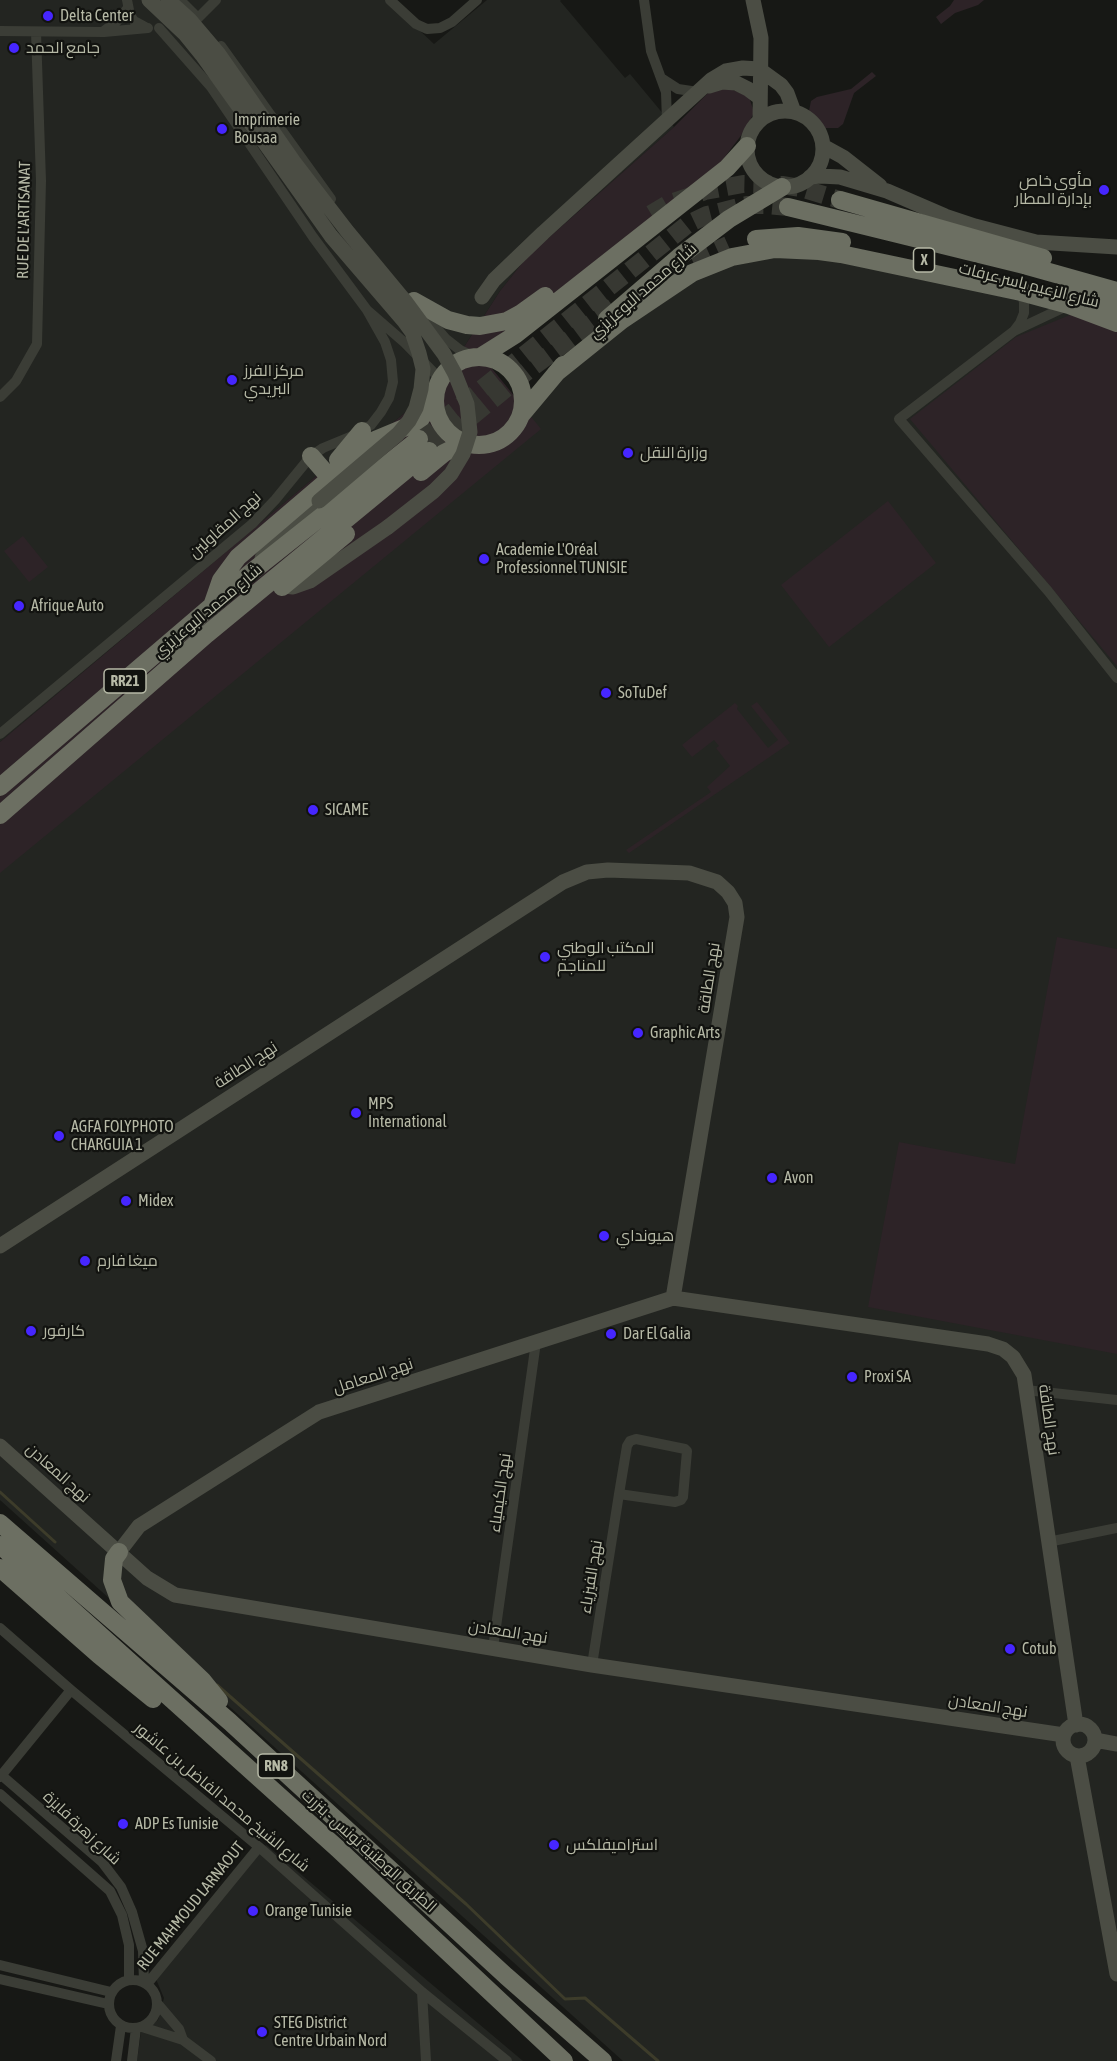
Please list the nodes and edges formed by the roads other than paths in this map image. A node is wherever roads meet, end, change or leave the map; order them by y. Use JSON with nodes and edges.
{"nodes":[{"id":1,"x":149,"y":0,"type":"edge"},
{"id":2,"x":168,"y":0,"type":"edge"},
{"id":3,"x":178,"y":0,"type":"edge"},
{"id":4,"x":216,"y":0,"type":"edge"},
{"id":5,"x":390,"y":0,"type":"edge"},
{"id":6,"x":477,"y":0,"type":"edge"},
{"id":7,"x":644,"y":0,"type":"edge"},
{"id":8,"x":753,"y":0,"type":"edge"},
{"id":9,"x":128,"y":4,"type":"edge"},
{"id":10,"x":198,"y":18,"type":"junction"},
{"id":11,"x":153,"y":28,"type":"junction"},
{"id":12,"x":0,"y":31,"type":"edge"},
{"id":13,"x":36,"y":32,"type":"junction"},
{"id":14,"x":104,"y":32,"type":"junction"},
{"id":15,"x":759,"y":69,"type":"junction"},
{"id":16,"x":661,"y":78,"type":"junction"},
{"id":17,"x":698,"y":92,"type":"junction"},
{"id":18,"x":760,"y":98,"type":"junction"},
{"id":19,"x":794,"y":112,"type":"junction"},
{"id":20,"x":760,"y":120,"type":"junction"},
{"id":21,"x":667,"y":121,"type":"junction"},
{"id":22,"x":747,"y":146,"type":"junction"},
{"id":23,"x":823,"y":146,"type":"junction"},
{"id":24,"x":810,"y":177,"type":"junction"},
{"id":25,"x":782,"y":187,"type":"junction"},
{"id":26,"x":887,"y":191,"type":"junction"},
{"id":27,"x":840,"y":200,"type":"tunnel mouth"},
{"id":28,"x":788,"y":207,"type":"tunnel mouth"},
{"id":29,"x":651,"y":214,"type":"tunnel mouth"},
{"id":30,"x":1117,"y":236,"type":"edge"},
{"id":31,"x":728,"y":245,"type":"tunnel mouth"},
{"id":32,"x":1088,"y":246,"type":"junction"},
{"id":33,"x":1117,"y":247,"type":"edge"},
{"id":34,"x":1117,"y":279,"type":"edge"},
{"id":35,"x":1117,"y":291,"type":"edge"},
{"id":36,"x":1021,"y":292,"type":"junction"},
{"id":37,"x":482,"y":297,"type":"dead end"},
{"id":38,"x":414,"y":301,"type":"junction"},
{"id":39,"x":1069,"y":305,"type":"junction"},
{"id":40,"x":1117,"y":308,"type":"edge"},
{"id":41,"x":367,"y":310,"type":"junction"},
{"id":42,"x":1117,"y":322,"type":"edge"},
{"id":43,"x":1014,"y":331,"type":"junction"},
{"id":44,"x":478,"y":357,"type":"junction"},
{"id":45,"x":556,"y":373,"type":"junction"},
{"id":46,"x":441,"y":380,"type":"junction"},
{"id":47,"x":0,"y":397,"type":"edge"},
{"id":48,"x":435,"y":398,"type":"junction"},
{"id":49,"x":522,"y":414,"type":"junction"},
{"id":50,"x":362,"y":431,"type":"junction"},
{"id":51,"x":464,"y":443,"type":"junction"},
{"id":52,"x":311,"y":456,"type":"junction"},
{"id":53,"x":330,"y":478,"type":"junction"},
{"id":54,"x":249,"y":574,"type":"junction"},
{"id":55,"x":284,"y":586,"type":"junction"},
{"id":56,"x":211,"y":607,"type":"junction"},
{"id":57,"x":207,"y":634,"type":"junction"},
{"id":58,"x":1117,"y":678,"type":"edge"},
{"id":59,"x":0,"y":734,"type":"edge"},
{"id":60,"x":0,"y":787,"type":"edge"},
{"id":61,"x":0,"y":815,"type":"edge"},
{"id":62,"x":0,"y":1245,"type":"edge"},
{"id":63,"x":673,"y":1298,"type":"junction"},
{"id":64,"x":536,"y":1342,"type":"junction"},
{"id":65,"x":1026,"y":1390,"type":"junction"},
{"id":66,"x":1117,"y":1400,"type":"edge"},
{"id":67,"x":0,"y":1446,"type":"edge"},
{"id":68,"x":619,"y":1494,"type":"junction"},
{"id":69,"x":0,"y":1523,"type":"edge"},
{"id":70,"x":1117,"y":1528,"type":"edge"},
{"id":71,"x":1048,"y":1542,"type":"junction"},
{"id":72,"x":0,"y":1545,"type":"edge"},
{"id":73,"x":119,"y":1552,"type":"junction"},
{"id":74,"x":0,"y":1568,"type":"edge"},
{"id":75,"x":0,"y":1628,"type":"edge"},
{"id":76,"x":493,"y":1648,"type":"junction"},
{"id":77,"x":592,"y":1665,"type":"junction"},
{"id":78,"x":71,"y":1690,"type":"junction"},
{"id":79,"x":230,"y":1722,"type":"junction"},
{"id":80,"x":1076,"y":1725,"type":"junction"},
{"id":81,"x":1064,"y":1735,"type":"junction"},
{"id":82,"x":1095,"y":1740,"type":"junction"},
{"id":83,"x":1117,"y":1744,"type":"edge"},
{"id":84,"x":1077,"y":1756,"type":"junction"},
{"id":85,"x":236,"y":1759,"type":"junction"},
{"id":86,"x":0,"y":1775,"type":"edge"},
{"id":87,"x":0,"y":1794,"type":"edge"},
{"id":88,"x":259,"y":1847,"type":"junction"},
{"id":89,"x":0,"y":1965,"type":"edge"},
{"id":90,"x":1117,"y":1974,"type":"edge"},
{"id":91,"x":0,"y":1979,"type":"edge"},
{"id":92,"x":129,"y":1980,"type":"junction"},
{"id":93,"x":145,"y":1983,"type":"junction"},
{"id":94,"x":111,"y":1992,"type":"junction"},
{"id":95,"x":422,"y":1992,"type":"junction"},
{"id":96,"x":157,"y":2003,"type":"junction"},
{"id":97,"x":108,"y":2004,"type":"junction"},
{"id":98,"x":121,"y":2026,"type":"junction"},
{"id":99,"x":139,"y":2028,"type":"junction"},
{"id":100,"x":183,"y":2040,"type":"junction"},
{"id":101,"x":116,"y":2061,"type":"edge"},
{"id":102,"x":132,"y":2061,"type":"edge"},
{"id":103,"x":211,"y":2061,"type":"edge"},
{"id":104,"x":426,"y":2061,"type":"edge"},
{"id":105,"x":507,"y":2061,"type":"edge"},
{"id":106,"x":564,"y":2061,"type":"edge"},
{"id":107,"x":603,"y":2061,"type":"edge"}],
"edges":[{"from":1,"to":54,"type":"street","bridge":true},
{"from":2,"to":55,"type":"street","bridge":true},
{"from":3,"to":10,"type":"street"},
{"from":3,"to":11,"type":"street"},
{"from":4,"to":10,"type":"street"},
{"from":5,"to":6,"type":"street"},
{"from":7,"to":16,"type":"street"},
{"from":8,"to":15,"type":"street"},
{"from":9,"to":11,"type":"street"},
{"from":9,"to":14,"type":"street"},
{"from":10,"to":38,"type":"street"},
{"from":11,"to":14,"type":"street"},
{"from":11,"to":41,"type":"street"},
{"from":12,"to":13,"type":"street"},
{"from":13,"to":14,"type":"street"},
{"from":13,"to":47,"type":"street","name":"RUE DE L'ARTISANAT"},
{"from":15,"to":17,"type":"street"},
{"from":15,"to":18,"type":"street"},
{"from":15,"to":19,"type":"street"},
{"from":16,"to":17,"type":"street"},
{"from":16,"to":21,"type":"street"},
{"from":17,"to":18,"type":"street"},
{"from":17,"to":21,"type":"street"},
{"from":18,"to":20,"type":"street"},
{"from":19,"to":20,"type":"street"},
{"from":19,"to":23,"type":"street"},
{"from":20,"to":22,"type":"street"},
{"from":21,"to":37,"type":"street"},
{"from":22,"to":25,"type":"street"},
{"from":22,"to":44,"type":"highway"},
{"from":23,"to":24,"type":"street"},
{"from":23,"to":26,"type":"street"},
{"from":24,"to":25,"type":"street"},
{"from":24,"to":26,"type":"street"},
{"from":25,"to":45,"type":"highway","name":"شارع محمد البوعزيزي"},
{"from":26,"to":32,"type":"street"},
{"from":27,"to":34,"type":"highway"},
{"from":28,"to":35,"type":"highway","name":"شارع الزعيم ياسر عرفات","number":"X"},
{"from":29,"to":38,"type":"highway"},
{"from":30,"to":32,"type":"street"},
{"from":31,"to":40,"type":"highway","name":"شارع الزعيم ياسر عرفات","number":"X"},
{"from":32,"to":33,"type":"street"},
{"from":36,"to":39,"type":"highway"},
{"from":36,"to":43,"type":"street"},
{"from":36,"to":45,"type":"highway"},
{"from":38,"to":44,"type":"street"},
{"from":39,"to":42,"type":"highway"},
{"from":39,"to":43,"type":"street"},
{"from":41,"to":46,"type":"street"},
{"from":41,"to":50,"type":"street","name":"نهج المقاولين"},
{"from":43,"to":58,"type":"street"},
{"from":44,"to":46,"type":"highway"},
{"from":44,"to":49,"type":"highway"},
{"from":45,"to":49,"type":"highway","name":"شارع محمد البوعزيزي"},
{"from":46,"to":48,"type":"highway"},
{"from":48,"to":51,"type":"highway"},
{"from":48,"to":53,"type":"highway"},
{"from":49,"to":51,"type":"highway"},
{"from":50,"to":52,"type":"street","name":"نهج المقاولين"},
{"from":50,"to":53,"type":"highway"},
{"from":51,"to":55,"type":"highway","name":"شارع محمد البوعزيزي"},
{"from":52,"to":53,"type":"highway"},
{"from":52,"to":59,"type":"street","name":"نهج المقاولين"},
{"from":53,"to":56,"type":"highway"},
{"from":54,"to":56,"type":"highway","name":"شارع محمد البوعزيزي","number":"RR21"},
{"from":54,"to":57,"type":"highway","name":"شارع محمد البوعزيزي","number":"RR21"},
{"from":55,"to":57,"type":"highway","name":"شارع محمد البوعزيزي"},
{"from":56,"to":60,"type":"highway","name":"شارع محمد البوعزيزي","number":"RR21"},
{"from":57,"to":61,"type":"highway","name":"شارع محمد البوعزيزي","number":"RR21"},
{"from":62,"to":63,"type":"street","name":"نهج الطاقة"},
{"from":63,"to":64,"type":"street","name":"نهج المعامل"},
{"from":63,"to":65,"type":"street","name":"نهج الطاقة"},
{"from":64,"to":73,"type":"street","name":"نهج المعامل"},
{"from":64,"to":76,"type":"street","name":"نهج الكيمياء"},
{"from":65,"to":66,"type":"street"},
{"from":65,"to":71,"type":"street","name":"نهج الطاقة"},
{"from":67,"to":73,"type":"street","name":"نهج المعادن"},
{"from":68,"to":68,"type":"street","name":"نهج الفيزياء"},
{"from":68,"to":77,"type":"street","name":"نهج الفيزياء"},
{"from":69,"to":79,"type":"highway","name":"الطريق الوطنية تونس - بنزرت","number":"RN8"},
{"from":70,"to":71,"type":"street"},
{"from":71,"to":80,"type":"street","name":"نهج الطاقة"},
{"from":72,"to":85,"type":"highway","name":"الطريق الوطنية تونس - بنزرت","number":"RN8"},
{"from":73,"to":76,"type":"street","name":"نهج المعادن"},
{"from":73,"to":79,"type":"highway"},
{"from":74,"to":85,"type":"highway","number":"RN8"},
{"from":75,"to":78,"type":"street","name":"شارع الشيخ محمد الفاضل بن عاشور"},
{"from":76,"to":77,"type":"street","name":"نهج المعادن"},
{"from":77,"to":81,"type":"street","name":"نهج المعادن"},
{"from":78,"to":86,"type":"street"},
{"from":78,"to":88,"type":"street","name":"شارع الشيخ محمد الفاضل بن عاشور"},
{"from":79,"to":107,"type":"highway","name":"الطريق الوطنية تونس - بنزرت","number":"RN8"},
{"from":80,"to":81,"type":"street"},
{"from":80,"to":82,"type":"street"},
{"from":81,"to":84,"type":"street"},
{"from":82,"to":83,"type":"street"},
{"from":82,"to":84,"type":"street"},
{"from":84,"to":90,"type":"street"},
{"from":85,"to":106,"type":"highway","name":"الطريق الوطنية تونس - بنزرت","number":"RN8"},
{"from":86,"to":93,"type":"street","name":"شارع زهرة فايزة"},
{"from":87,"to":92,"type":"street","name":"شارع زهرة فايزة"},
{"from":88,"to":93,"type":"street","name":"RUE MAHMOUD LARNAOUT"},
{"from":88,"to":95,"type":"street","name":"شارع الشيخ محمد الفاضل بن عاشور"},
{"from":89,"to":94,"type":"street"},
{"from":91,"to":97,"type":"street"},
{"from":92,"to":93,"type":"street"},
{"from":92,"to":94,"type":"street"},
{"from":93,"to":96,"type":"street"},
{"from":94,"to":97,"type":"street"},
{"from":95,"to":104,"type":"street"},
{"from":95,"to":105,"type":"street","name":"شارع الشيخ محمد الفاضل بن عاشور"},
{"from":96,"to":99,"type":"street"},
{"from":96,"to":100,"type":"street"},
{"from":97,"to":98,"type":"street"},
{"from":98,"to":99,"type":"street"},
{"from":98,"to":101,"type":"street"},
{"from":99,"to":100,"type":"street"},
{"from":99,"to":102,"type":"street"},
{"from":100,"to":103,"type":"street"}]}
